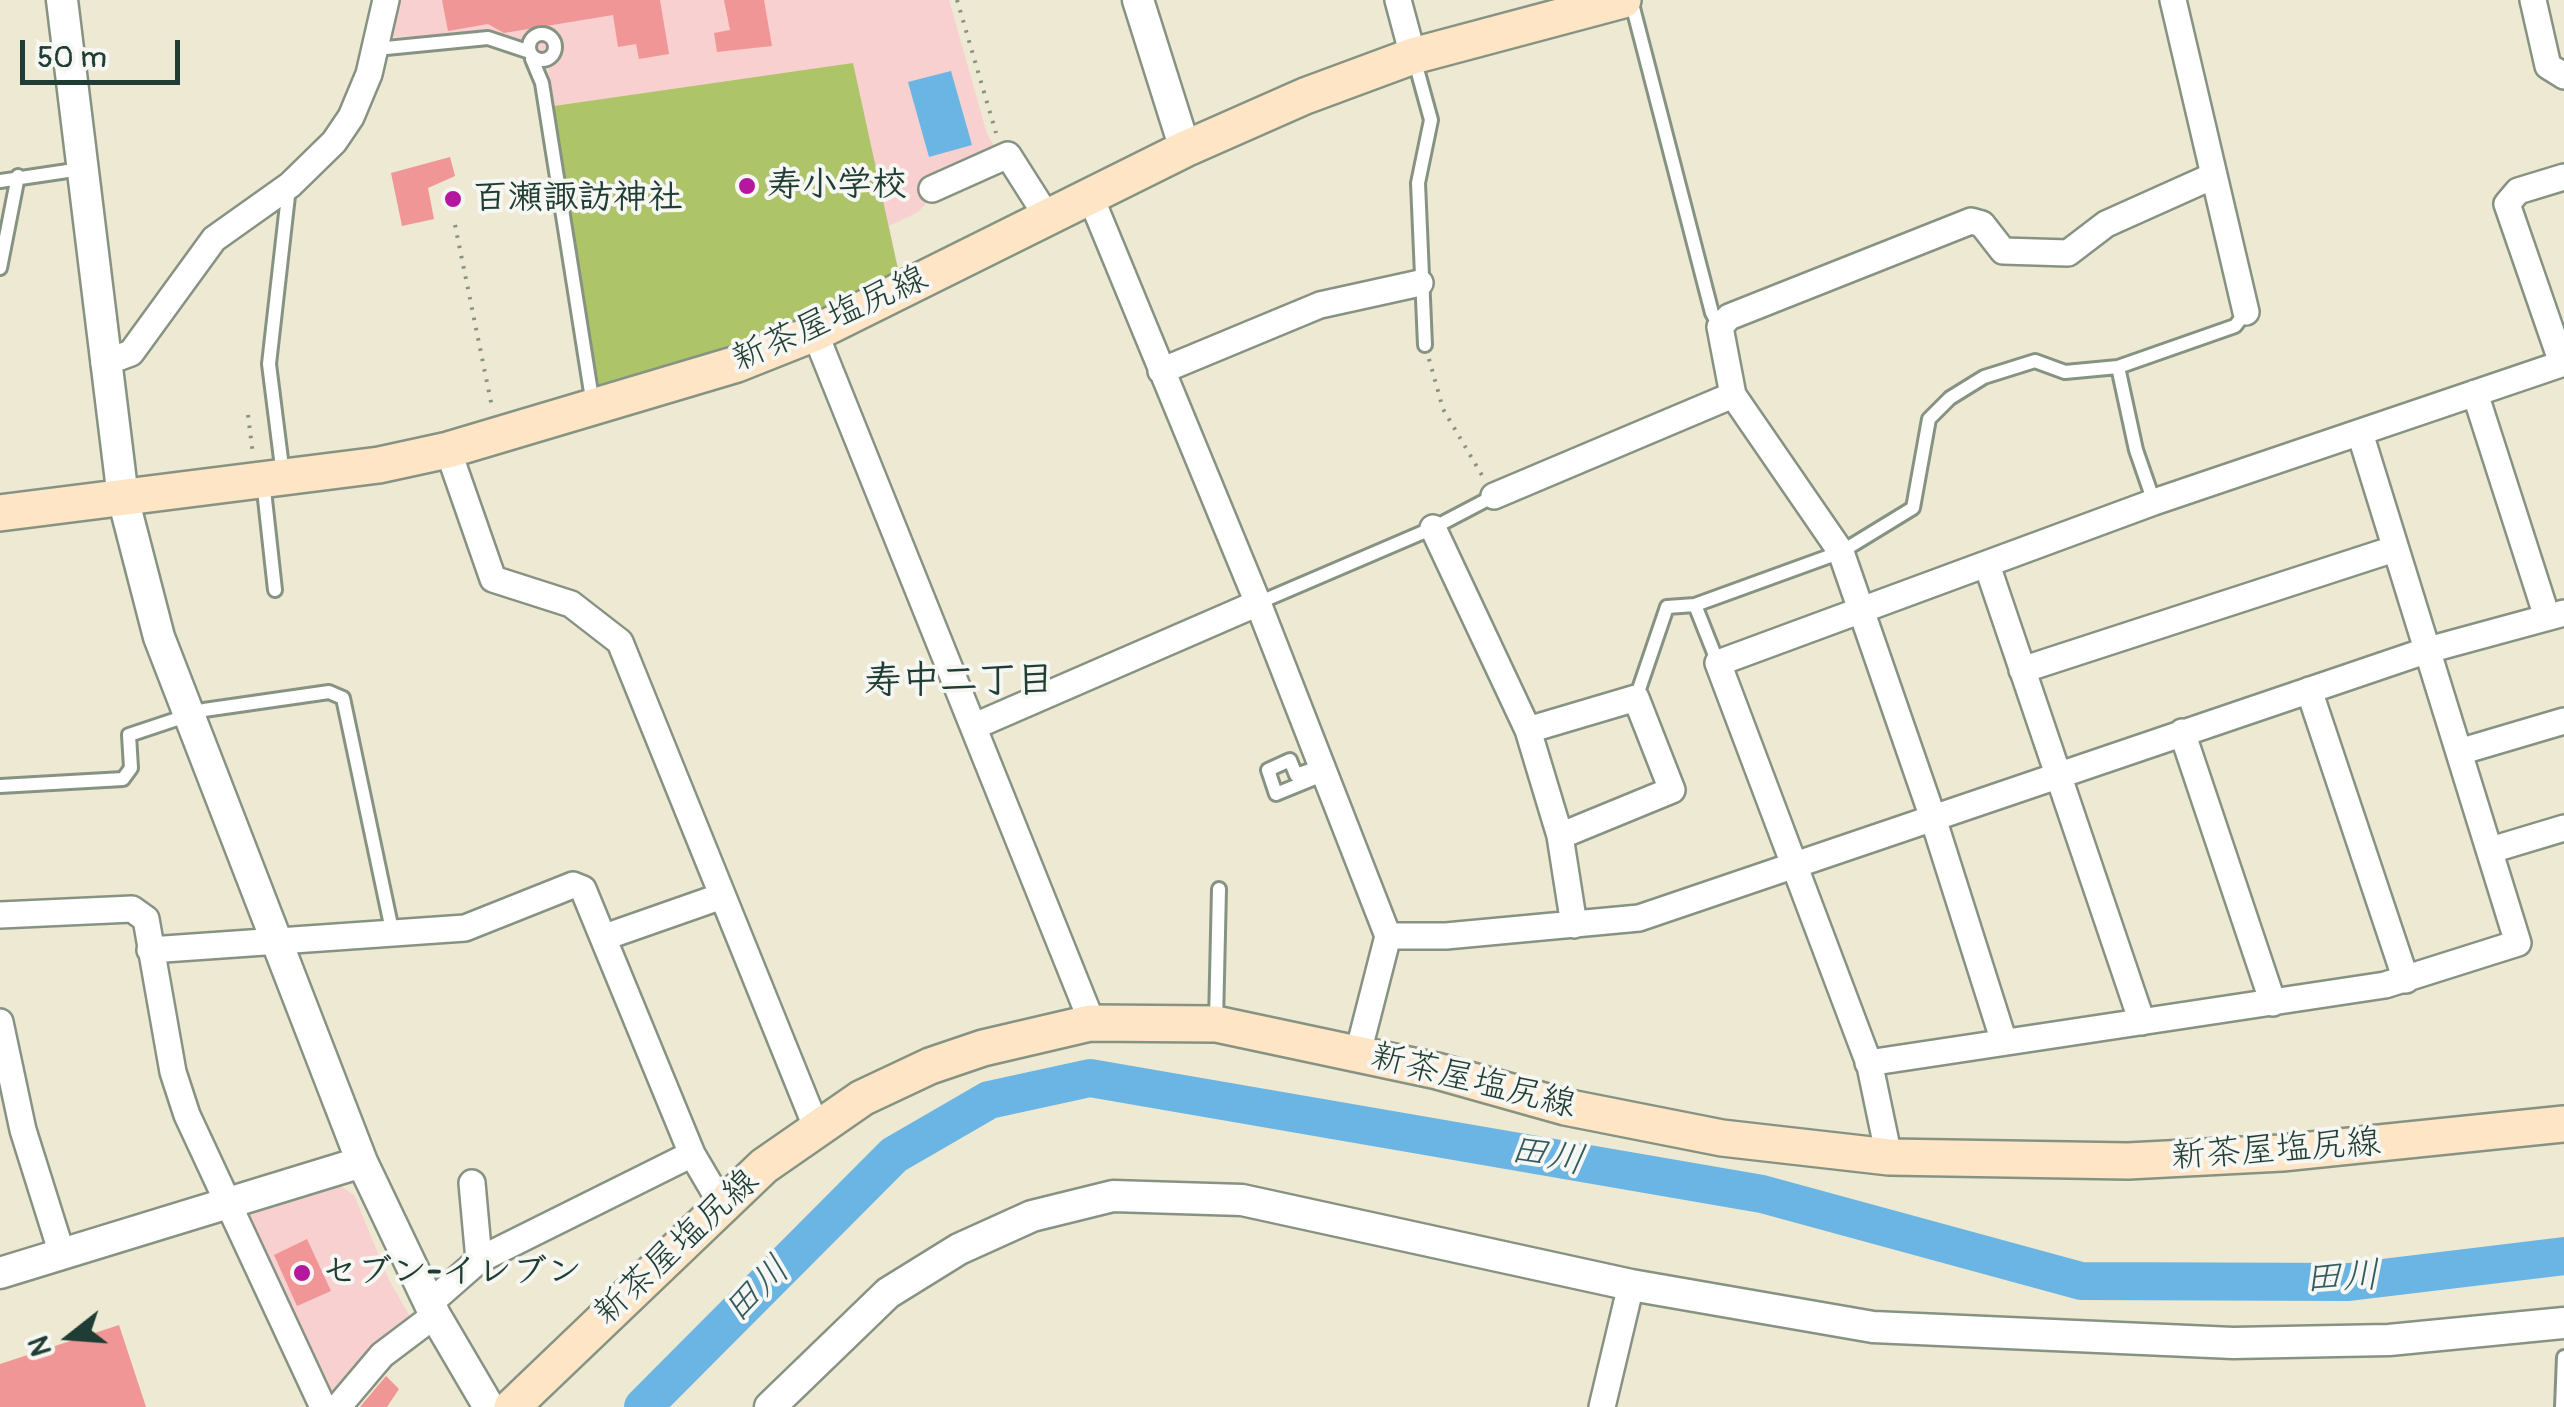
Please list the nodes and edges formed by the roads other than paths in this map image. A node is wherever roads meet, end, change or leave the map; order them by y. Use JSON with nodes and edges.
{"nodes":[{"id":1,"x":62,"y":0,"type":"edge"},
{"id":2,"x":386,"y":0,"type":"edge"},
{"id":3,"x":1138,"y":0,"type":"edge"},
{"id":4,"x":1398,"y":0,"type":"edge"},
{"id":5,"x":1623,"y":0,"type":"edge"},
{"id":6,"x":1631,"y":0,"type":"edge"},
{"id":7,"x":2173,"y":0,"type":"edge"},
{"id":8,"x":2533,"y":0,"type":"edge"},
{"id":9,"x":376,"y":49,"type":"junction"},
{"id":10,"x":1413,"y":56,"type":"junction"},
{"id":11,"x":2564,"y":76,"type":"edge"},
{"id":12,"x":1185,"y":149,"type":"junction"},
{"id":13,"x":82,"y":168,"type":"junction"},
{"id":14,"x":18,"y":176,"type":"junction"},
{"id":15,"x":2213,"y":176,"type":"junction"},
{"id":16,"x":2564,"y":177,"type":"edge"},
{"id":17,"x":0,"y":181,"type":"edge"},
{"id":18,"x":290,"y":184,"type":"junction"},
{"id":19,"x":932,"y":189,"type":"dead end"},
{"id":20,"x":1091,"y":198,"type":"junction"},
{"id":21,"x":1048,"y":218,"type":"junction"},
{"id":22,"x":0,"y":268,"type":"edge"},
{"id":23,"x":1420,"y":284,"type":"junction"},
{"id":24,"x":2246,"y":312,"type":"joint"},
{"id":25,"x":1720,"y":327,"type":"junction"},
{"id":26,"x":815,"y":333,"type":"junction"},
{"id":27,"x":1426,"y":344,"type":"road end"},
{"id":28,"x":104,"y":363,"type":"junction"},
{"id":29,"x":2563,"y":363,"type":"edge"},
{"id":30,"x":2118,"y":367,"type":"junction"},
{"id":31,"x":1161,"y":371,"type":"junction"},
{"id":32,"x":2476,"y":394,"type":"junction"},
{"id":33,"x":1733,"y":395,"type":"junction"},
{"id":34,"x":593,"y":406,"type":"junction"},
{"id":35,"x":2360,"y":432,"type":"junction"},
{"id":36,"x":448,"y":450,"type":"junction"},
{"id":37,"x":267,"y":478,"type":"junction"},
{"id":38,"x":1494,"y":496,"type":"joint"},
{"id":39,"x":123,"y":498,"type":"junction"},
{"id":40,"x":2154,"y":502,"type":"junction"},
{"id":41,"x":0,"y":512,"type":"edge"},
{"id":42,"x":1433,"y":528,"type":"junction"},
{"id":43,"x":2394,"y":548,"type":"junction"},
{"id":44,"x":1841,"y":552,"type":"junction"},
{"id":45,"x":1987,"y":565,"type":"junction"},
{"id":46,"x":274,"y":590,"type":"dead end"},
{"id":47,"x":1258,"y":603,"type":"junction"},
{"id":48,"x":1695,"y":605,"type":"junction"},
{"id":49,"x":1860,"y":610,"type":"junction"},
{"id":50,"x":2556,"y":615,"type":"edge"},
{"id":51,"x":2428,"y":650,"type":"junction"},
{"id":52,"x":1718,"y":663,"type":"junction"},
{"id":53,"x":2022,"y":670,"type":"junction"},
{"id":54,"x":2309,"y":690,"type":"junction"},
{"id":55,"x":1636,"y":698,"type":"junction"},
{"id":56,"x":190,"y":714,"type":"junction"},
{"id":57,"x":2564,"y":721,"type":"edge"},
{"id":58,"x":976,"y":726,"type":"junction"},
{"id":59,"x":1528,"y":730,"type":"junction"},
{"id":60,"x":2182,"y":732,"type":"junction"},
{"id":61,"x":2459,"y":752,"type":"junction"},
{"id":62,"x":2055,"y":774,"type":"junction"},
{"id":63,"x":0,"y":786,"type":"edge"},
{"id":64,"x":1934,"y":818,"type":"junction"},
{"id":65,"x":2564,"y":828,"type":"edge"},
{"id":66,"x":1560,"y":836,"type":"junction"},
{"id":67,"x":2491,"y":850,"type":"junction"},
{"id":68,"x":1794,"y":863,"type":"junction"},
{"id":69,"x":1219,"y":889,"type":"dead end"},
{"id":70,"x":722,"y":896,"type":"junction"},
{"id":71,"x":0,"y":914,"type":"edge"},
{"id":72,"x":1574,"y":925,"type":"junction"},
{"id":73,"x":392,"y":930,"type":"junction"},
{"id":74,"x":1388,"y":936,"type":"junction"},
{"id":75,"x":605,"y":938,"type":"junction"},
{"id":76,"x":278,"y":939,"type":"junction"},
{"id":77,"x":150,"y":950,"type":"junction"},
{"id":78,"x":2406,"y":980,"type":"junction"},
{"id":79,"x":2274,"y":1003,"type":"junction"},
{"id":80,"x":1087,"y":1010,"type":"dead end"},
{"id":81,"x":0,"y":1022,"type":"edge"},
{"id":82,"x":2142,"y":1022,"type":"junction"},
{"id":83,"x":1216,"y":1024,"type":"junction"},
{"id":84,"x":2004,"y":1042,"type":"junction"},
{"id":85,"x":1358,"y":1053,"type":"junction"},
{"id":86,"x":1868,"y":1063,"type":"junction"},
{"id":87,"x":2564,"y":1124,"type":"edge"},
{"id":88,"x":816,"y":1128,"type":"junction"},
{"id":89,"x":692,"y":1154,"type":"junction"},
{"id":90,"x":1889,"y":1157,"type":"junction"},
{"id":91,"x":362,"y":1162,"type":"junction"},
{"id":92,"x":472,"y":1184,"type":"dead end"},
{"id":93,"x":225,"y":1206,"type":"junction"},
{"id":94,"x":722,"y":1206,"type":"junction"},
{"id":95,"x":62,"y":1254,"type":"junction"},
{"id":96,"x":479,"y":1260,"type":"junction"},
{"id":97,"x":0,"y":1272,"type":"edge"},
{"id":98,"x":1631,"y":1285,"type":"junction"},
{"id":99,"x":433,"y":1309,"type":"junction"},
{"id":100,"x":2564,"y":1324,"type":"edge"},
{"id":101,"x":2564,"y":1357,"type":"edge"},
{"id":102,"x":323,"y":1407,"type":"edge"},
{"id":103,"x":338,"y":1407,"type":"edge"},
{"id":104,"x":490,"y":1407,"type":"edge"},
{"id":105,"x":512,"y":1407,"type":"edge"},
{"id":106,"x":770,"y":1407,"type":"edge"},
{"id":107,"x":1602,"y":1407,"type":"edge"},
{"id":108,"x":2562,"y":1407,"type":"edge"}],
"edges":[{"from":1,"to":13,"type":"street"},
{"from":2,"to":9,"type":"street"},
{"from":3,"to":12,"type":"street"},
{"from":4,"to":10,"type":"street"},
{"from":5,"to":10,"type":"main road","name":"新茶屋塩尻線"},
{"from":6,"to":25,"type":"lane"},
{"from":7,"to":15,"type":"street"},
{"from":8,"to":11,"type":"street"},
{"from":9,"to":18,"type":"street"},
{"from":9,"to":34,"type":"lane"},
{"from":10,"to":12,"type":"main road","name":"新茶屋塩尻線"},
{"from":10,"to":23,"type":"lane"},
{"from":12,"to":20,"type":"main road","name":"新茶屋塩尻線"},
{"from":13,"to":14,"type":"lane"},
{"from":13,"to":28,"type":"street"},
{"from":14,"to":17,"type":"lane"},
{"from":14,"to":22,"type":"lane"},
{"from":15,"to":24,"type":"street"},
{"from":15,"to":25,"type":"street"},
{"from":16,"to":29,"type":"street"},
{"from":18,"to":28,"type":"street"},
{"from":18,"to":37,"type":"lane"},
{"from":19,"to":21,"type":"street"},
{"from":20,"to":21,"type":"main road","name":"新茶屋塩尻線"},
{"from":20,"to":31,"type":"street"},
{"from":21,"to":26,"type":"main road","name":"新茶屋塩尻線"},
{"from":23,"to":27,"type":"lane"},
{"from":23,"to":31,"type":"street"},
{"from":24,"to":30,"type":"lane"},
{"from":25,"to":33,"type":"street"},
{"from":26,"to":34,"type":"main road","name":"新茶屋塩尻線"},
{"from":26,"to":58,"type":"street"},
{"from":28,"to":39,"type":"street"},
{"from":29,"to":32,"type":"street"},
{"from":30,"to":40,"type":"lane"},
{"from":30,"to":44,"type":"lane"},
{"from":31,"to":47,"type":"street"},
{"from":32,"to":35,"type":"street"},
{"from":32,"to":50,"type":"street"},
{"from":33,"to":38,"type":"street"},
{"from":33,"to":44,"type":"street"},
{"from":34,"to":36,"type":"main road","name":"新茶屋塩尻線"},
{"from":35,"to":40,"type":"street"},
{"from":35,"to":43,"type":"street"},
{"from":36,"to":37,"type":"main road","name":"新茶屋塩尻線"},
{"from":36,"to":70,"type":"street"},
{"from":37,"to":39,"type":"main road","name":"新茶屋塩尻線"},
{"from":37,"to":46,"type":"lane"},
{"from":38,"to":42,"type":"lane"},
{"from":39,"to":41,"type":"main road","name":"新茶屋塩尻線"},
{"from":39,"to":56,"type":"street"},
{"from":40,"to":45,"type":"street"},
{"from":42,"to":47,"type":"lane"},
{"from":42,"to":59,"type":"street"},
{"from":43,"to":51,"type":"street"},
{"from":43,"to":53,"type":"street"},
{"from":44,"to":48,"type":"lane"},
{"from":44,"to":49,"type":"street"},
{"from":45,"to":49,"type":"street"},
{"from":45,"to":53,"type":"street"},
{"from":47,"to":58,"type":"street"},
{"from":47,"to":74,"type":"street"},
{"from":48,"to":52,"type":"lane"},
{"from":48,"to":55,"type":"lane"},
{"from":49,"to":52,"type":"street"},
{"from":49,"to":64,"type":"street"},
{"from":50,"to":51,"type":"street"},
{"from":51,"to":54,"type":"street"},
{"from":51,"to":61,"type":"street"},
{"from":52,"to":68,"type":"street"},
{"from":53,"to":62,"type":"street"},
{"from":54,"to":60,"type":"street"},
{"from":54,"to":78,"type":"street"},
{"from":55,"to":59,"type":"street"},
{"from":55,"to":66,"type":"street"},
{"from":56,"to":63,"type":"lane"},
{"from":56,"to":73,"type":"lane"},
{"from":56,"to":76,"type":"street"},
{"from":57,"to":61,"type":"street"},
{"from":58,"to":80,"type":"street"},
{"from":59,"to":66,"type":"street"},
{"from":60,"to":62,"type":"street"},
{"from":60,"to":79,"type":"street"},
{"from":61,"to":67,"type":"street"},
{"from":62,"to":64,"type":"street"},
{"from":62,"to":82,"type":"street"},
{"from":64,"to":68,"type":"street"},
{"from":64,"to":84,"type":"street"},
{"from":65,"to":67,"type":"street"},
{"from":66,"to":72,"type":"street"},
{"from":67,"to":78,"type":"street"},
{"from":68,"to":72,"type":"street"},
{"from":68,"to":86,"type":"street"},
{"from":69,"to":83,"type":"lane"},
{"from":70,"to":75,"type":"street"},
{"from":70,"to":88,"type":"street"},
{"from":71,"to":77,"type":"street"},
{"from":72,"to":74,"type":"street"},
{"from":73,"to":75,"type":"street"},
{"from":73,"to":76,"type":"street"},
{"from":74,"to":85,"type":"street"},
{"from":75,"to":89,"type":"street"},
{"from":76,"to":77,"type":"street"},
{"from":76,"to":91,"type":"street"},
{"from":77,"to":93,"type":"street"},
{"from":78,"to":79,"type":"street"},
{"from":79,"to":82,"type":"street"},
{"from":81,"to":95,"type":"street"},
{"from":82,"to":84,"type":"street"},
{"from":83,"to":85,"type":"main road","name":"新茶屋塩尻線"},
{"from":83,"to":88,"type":"main road","name":"新茶屋塩尻線"},
{"from":84,"to":86,"type":"street"},
{"from":85,"to":90,"type":"main road","name":"新茶屋塩尻線"},
{"from":86,"to":90,"type":"street"},
{"from":87,"to":90,"type":"main road","name":"新茶屋塩尻線"},
{"from":88,"to":94,"type":"main road","name":"新茶屋塩尻線"},
{"from":89,"to":94,"type":"street"},
{"from":89,"to":96,"type":"street"},
{"from":91,"to":93,"type":"street"},
{"from":91,"to":99,"type":"street"},
{"from":92,"to":96,"type":"street"},
{"from":93,"to":95,"type":"street"},
{"from":93,"to":102,"type":"street"},
{"from":94,"to":105,"type":"main road","name":"新茶屋塩尻線"},
{"from":95,"to":97,"type":"street"},
{"from":96,"to":99,"type":"street"},
{"from":98,"to":100,"type":"street"},
{"from":98,"to":106,"type":"street"},
{"from":98,"to":107,"type":"street"},
{"from":99,"to":103,"type":"street"},
{"from":99,"to":104,"type":"street"},
{"from":101,"to":108,"type":"lane"}]}
